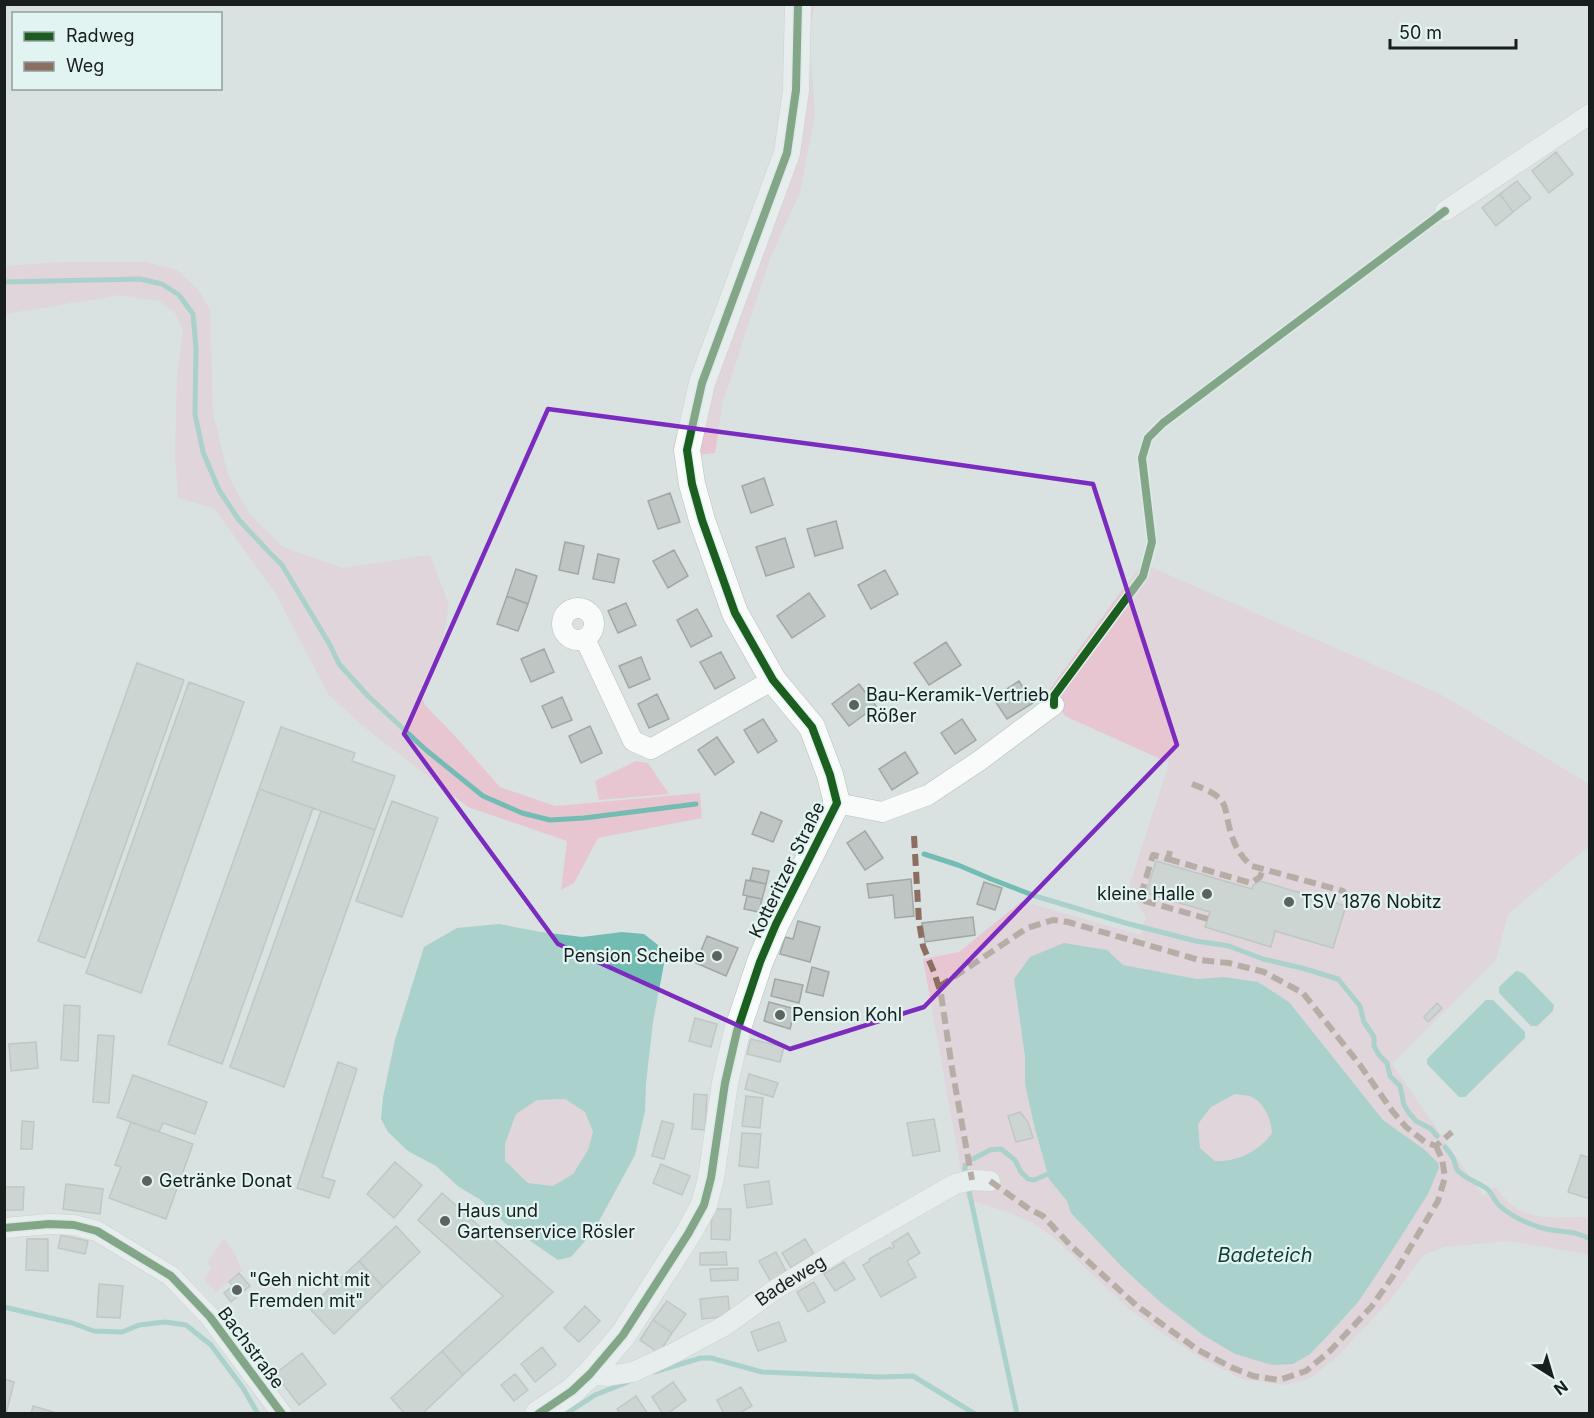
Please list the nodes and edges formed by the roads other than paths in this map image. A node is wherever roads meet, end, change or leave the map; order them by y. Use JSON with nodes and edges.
{"nodes":[{"id":1,"x":798,"y":4,"type":"edge"},
{"id":2,"x":1590,"y":114,"type":"edge"},
{"id":3,"x":1445,"y":211,"type":"dead end"},
{"id":4,"x":585,"y":639,"type":"dead end"},
{"id":5,"x":773,"y":680,"type":"junction"},
{"id":6,"x":1054,"y":705,"type":"dead end"},
{"id":7,"x":837,"y":803,"type":"junction"},
{"id":8,"x":990,"y":1181,"type":"dead end"},
{"id":9,"x":4,"y":1228,"type":"edge"},
{"id":10,"x":590,"y":1374,"type":"junction"},
{"id":11,"x":282,"y":1413,"type":"edge"},
{"id":12,"x":538,"y":1413,"type":"edge"}],
"edges":[{"from":1,"to":5,"type":"street","name":"Kotteritzer Straße"},
{"from":2,"to":3,"type":"street"},
{"from":4,"to":5,"type":"street"},
{"from":5,"to":7,"type":"street","name":"Kotteritzer Straße"},
{"from":6,"to":7,"type":"street","name":"Kotteritzer Straße"},
{"from":7,"to":10,"type":"street","name":"Kotteritzer Straße"},
{"from":8,"to":10,"type":"street","name":"Badeweg"},
{"from":9,"to":11,"type":"street","name":"Bachstraße"},
{"from":10,"to":12,"type":"street","name":"Kotteritzer Straße"}]}
